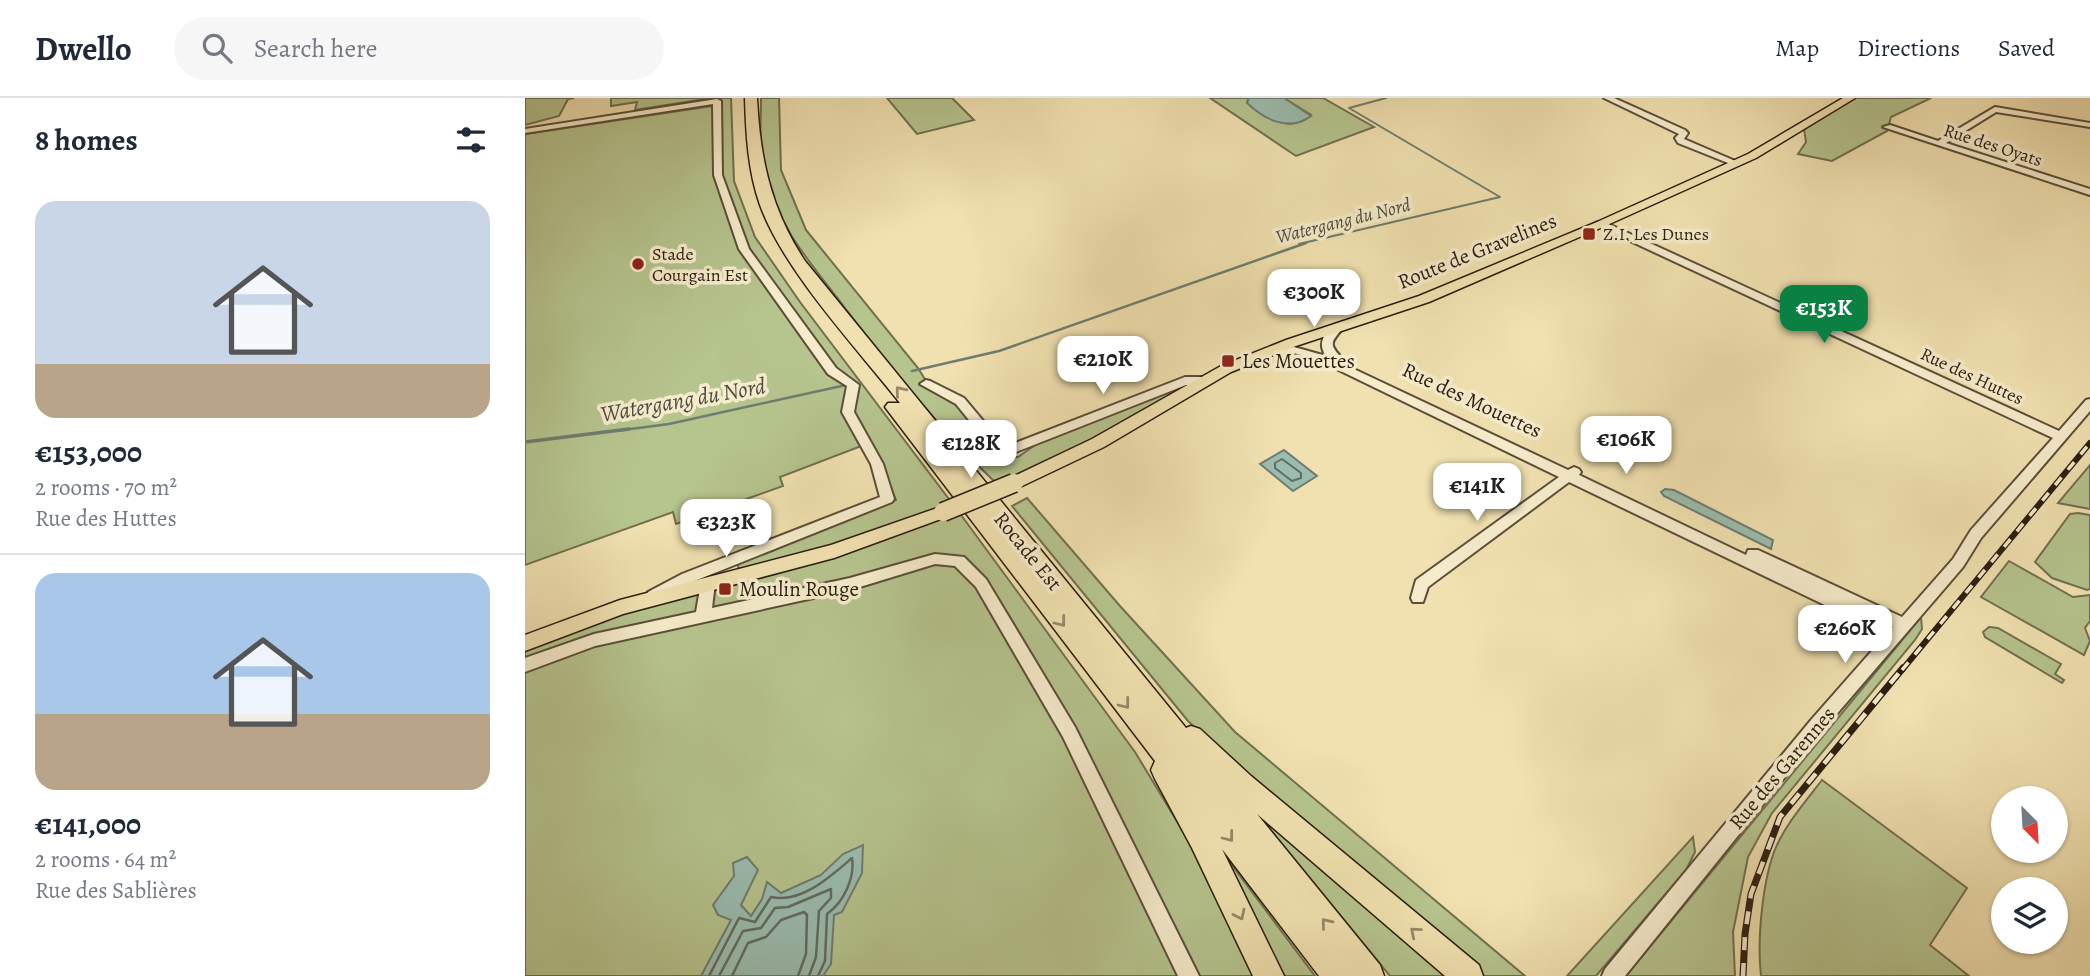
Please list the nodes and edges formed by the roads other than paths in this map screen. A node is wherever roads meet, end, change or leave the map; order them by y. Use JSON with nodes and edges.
{"nodes":[{"id":1,"x":741,"y":98,"type":"edge"},
{"id":2,"x":753,"y":98,"type":"edge"},
{"id":3,"x":1608,"y":98,"type":"edge"},
{"id":4,"x":1850,"y":98,"type":"edge"},
{"id":5,"x":2090,"y":125,"type":"edge"},
{"id":6,"x":1887,"y":127,"type":"dead end"},
{"id":7,"x":525,"y":131,"type":"edge"},
{"id":8,"x":1939,"y":144,"type":"junction"},
{"id":9,"x":1736,"y":163,"type":"junction"},
{"id":10,"x":2090,"y":192,"type":"edge"},
{"id":11,"x":1601,"y":224,"type":"junction"},
{"id":12,"x":1339,"y":327,"type":"junction"},
{"id":13,"x":1311,"y":339,"type":"junction"},
{"id":14,"x":1266,"y":352,"type":"junction"},
{"id":15,"x":1325,"y":356,"type":"junction"},
{"id":16,"x":1203,"y":381,"type":"junction"},
{"id":17,"x":926,"y":384,"type":"dead end"},
{"id":18,"x":2090,"y":403,"type":"edge"},
{"id":19,"x":2060,"y":436,"type":"junction"},
{"id":20,"x":1572,"y":474,"type":"junction"},
{"id":21,"x":708,"y":583,"type":"junction"},
{"id":22,"x":652,"y":597,"type":"junction"},
{"id":23,"x":1418,"y":598,"type":"dead end"},
{"id":24,"x":703,"y":617,"type":"junction"},
{"id":25,"x":1904,"y":625,"type":"junction"},
{"id":26,"x":525,"y":643,"type":"edge"},
{"id":27,"x":1887,"y":645,"type":"junction"},
{"id":28,"x":1117,"y":662,"type":"junction"},
{"id":29,"x":525,"y":666,"type":"edge"},
{"id":30,"x":1156,"y":745,"type":"junction"},
{"id":31,"x":1189,"y":976,"type":"edge"},
{"id":32,"x":1269,"y":976,"type":"edge"},
{"id":33,"x":1338,"y":976,"type":"edge"},
{"id":34,"x":1369,"y":976,"type":"edge"},
{"id":35,"x":1468,"y":976,"type":"edge"},
{"id":36,"x":1612,"y":976,"type":"edge"}],
"edges":[{"from":1,"to":30,"type":"highway","name":"Rocade Est","one_way":true},
{"from":28,"to":2,"type":"highway","name":"Rocade Est","one_way":true},
{"from":3,"to":9,"type":"street"},
{"from":4,"to":9,"type":"main road","name":"Route de Gravelines"},
{"from":5,"to":8,"type":"street"},
{"from":6,"to":8,"type":"street","name":"Rue des Oyats"},
{"from":7,"to":22,"type":"street"},
{"from":8,"to":10,"type":"street","name":"Rue des Oyats"},
{"from":9,"to":11,"type":"main road","name":"Route de Gravelines"},
{"from":11,"to":12,"type":"main road","name":"Route de Gravelines"},
{"from":11,"to":19,"type":"street","name":"Rue des Huttes"},
{"from":12,"to":13,"type":"main road","name":"Route de Gravelines"},
{"from":12,"to":15,"type":"street"},
{"from":13,"to":14,"type":"main road","name":"Route de Gravelines"},
{"from":13,"to":15,"type":"street","name":"Rue des Mouettes"},
{"from":14,"to":15,"type":"street","name":"Rue des Mouettes"},
{"from":14,"to":16,"type":"main road","name":"Route de Gravelines"},
{"from":15,"to":20,"type":"street","name":"Rue des Mouettes"},
{"from":16,"to":17,"type":"street"},
{"from":16,"to":21,"type":"main road","name":"Route de Gravelines","bridge":true},
{"from":18,"to":19,"type":"street","name":"Rue des Garennes"},
{"from":19,"to":25,"type":"street","name":"Rue des Garennes"},
{"from":20,"to":23,"type":"street"},
{"from":20,"to":25,"type":"street","name":"Rue des Mouettes"},
{"from":20,"to":27,"type":"street","name":"Rue des Mouettes"},
{"from":21,"to":22,"type":"main road","name":"Route de Gravelines"},
{"from":21,"to":24,"type":"street"},
{"from":22,"to":26,"type":"main road","name":"Route de Gravelines"},
{"from":24,"to":29,"type":"street"},
{"from":24,"to":31,"type":"street"},
{"from":25,"to":27,"type":"street","name":"Rue des Garennes"},
{"from":27,"to":36,"type":"street","name":"Rue des Garennes"},
{"from":34,"to":28,"type":"highway","name":"Rocade Est","one_way":true},
{"from":35,"to":28,"type":"highway","one_way":true},
{"from":30,"to":32,"type":"highway","one_way":true},
{"from":30,"to":33,"type":"highway","name":"Rocade Est","one_way":true}]}
